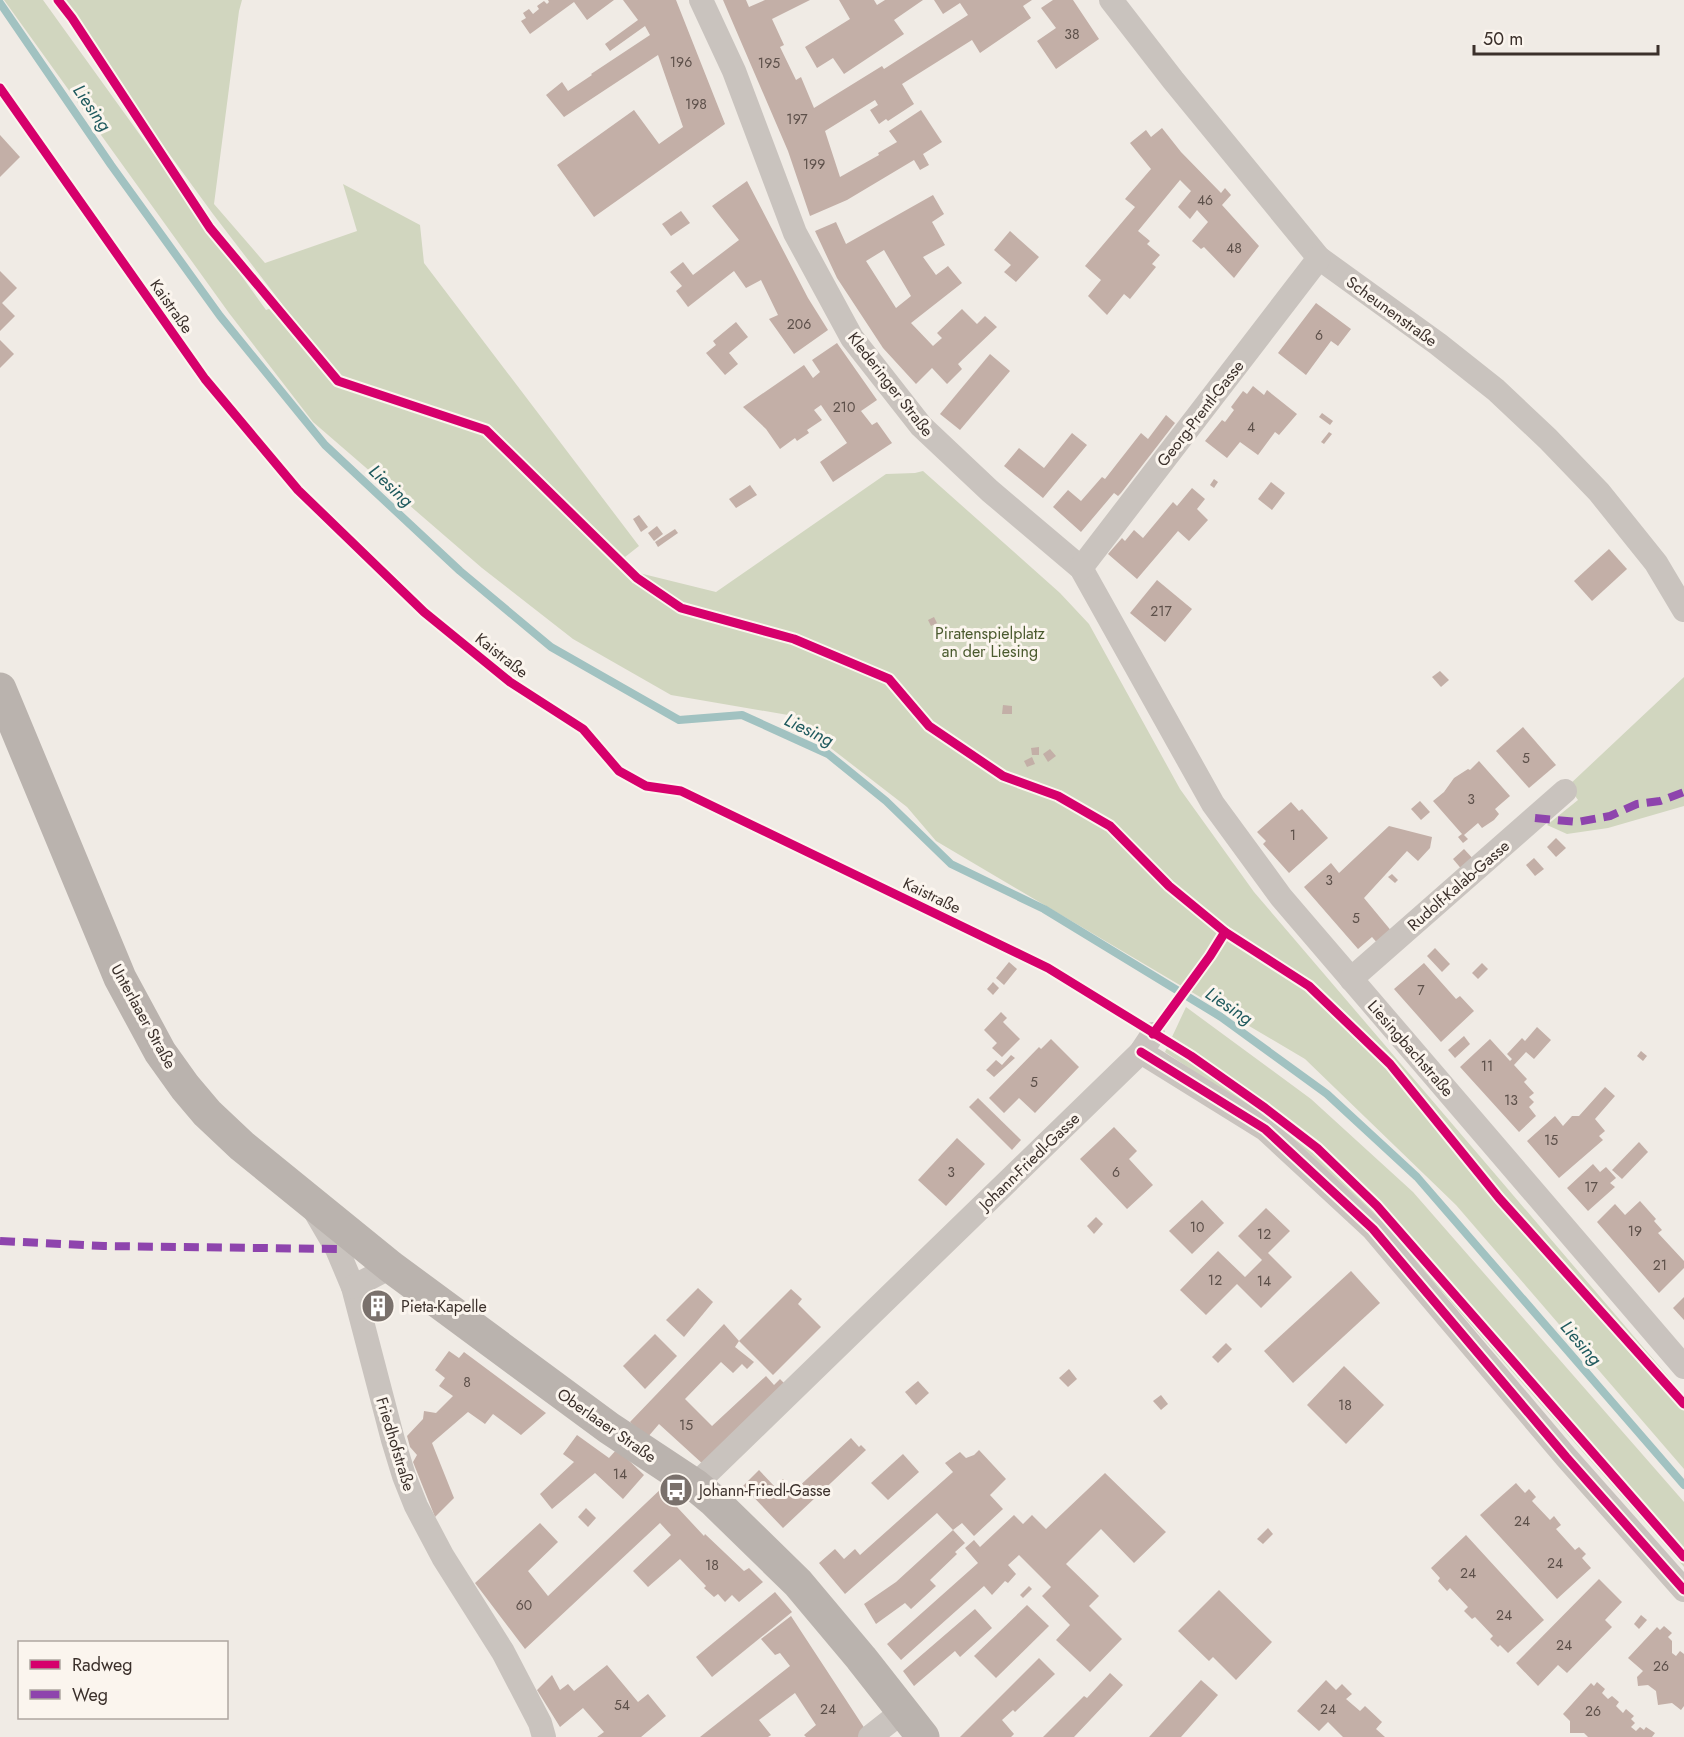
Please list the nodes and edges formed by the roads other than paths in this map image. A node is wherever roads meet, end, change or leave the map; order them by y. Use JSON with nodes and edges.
{"nodes":[{"id":1,"x":700,"y":0,"type":"edge"},
{"id":2,"x":1111,"y":0,"type":"edge"},
{"id":3,"x":1319,"y":258,"type":"junction"},
{"id":4,"x":1081,"y":568,"type":"junction"},
{"id":5,"x":1684,"y":610,"type":"edge"},
{"id":6,"x":0,"y":689,"type":"edge"},
{"id":7,"x":1161,"y":712,"type":"joint"},
{"id":8,"x":1565,"y":791,"type":"dead end"},
{"id":9,"x":1351,"y":979,"type":"junction"},
{"id":10,"x":310,"y":1203,"type":"junction"},
{"id":11,"x":391,"y":1267,"type":"junction"},
{"id":12,"x":353,"y":1287,"type":"junction"},
{"id":13,"x":1684,"y":1367,"type":"edge"},
{"id":14,"x":695,"y":1485,"type":"junction"},
{"id":15,"x":1684,"y":1590,"type":"edge"},
{"id":16,"x":903,"y":1711,"type":"junction"},
{"id":17,"x":544,"y":1737,"type":"edge"},
{"id":18,"x":870,"y":1737,"type":"edge"},
{"id":19,"x":923,"y":1737,"type":"edge"}],
"edges":[{"from":1,"to":4,"type":"street","name":"Klederinger Straße"},
{"from":2,"to":3,"type":"street","name":"Scheunenstraße"},
{"from":3,"to":4,"type":"street","name":"Georg-Prentl-Gasse"},
{"from":3,"to":5,"type":"street","name":"Scheunenstraße"},
{"from":4,"to":7,"type":"street","name":"Klederinger Straße"},
{"from":6,"to":10,"type":"main road","name":"Unterlaaer Straße"},
{"from":7,"to":9,"type":"street","name":"Liesingbachstraße"},
{"from":8,"to":9,"type":"street","name":"Rudolf-Kalab-Gasse"},
{"from":9,"to":13,"type":"street","name":"Liesingbachstraße"},
{"from":10,"to":11,"type":"main road","name":"Unterlaaer Straße"},
{"from":10,"to":12,"type":"street","name":"Friedhofstraße"},
{"from":11,"to":12,"type":"street"},
{"from":11,"to":14,"type":"main road","name":"Oberlaaer Straße"},
{"from":12,"to":17,"type":"street","name":"Friedhofstraße"},
{"from":14,"to":15,"type":"street","name":"Johann-Friedl-Gasse"},
{"from":14,"to":16,"type":"main road","name":"Oberlaaer Straße"},
{"from":16,"to":18,"type":"street"},
{"from":16,"to":19,"type":"main road","name":"Oberlaaer Straße"}]}
